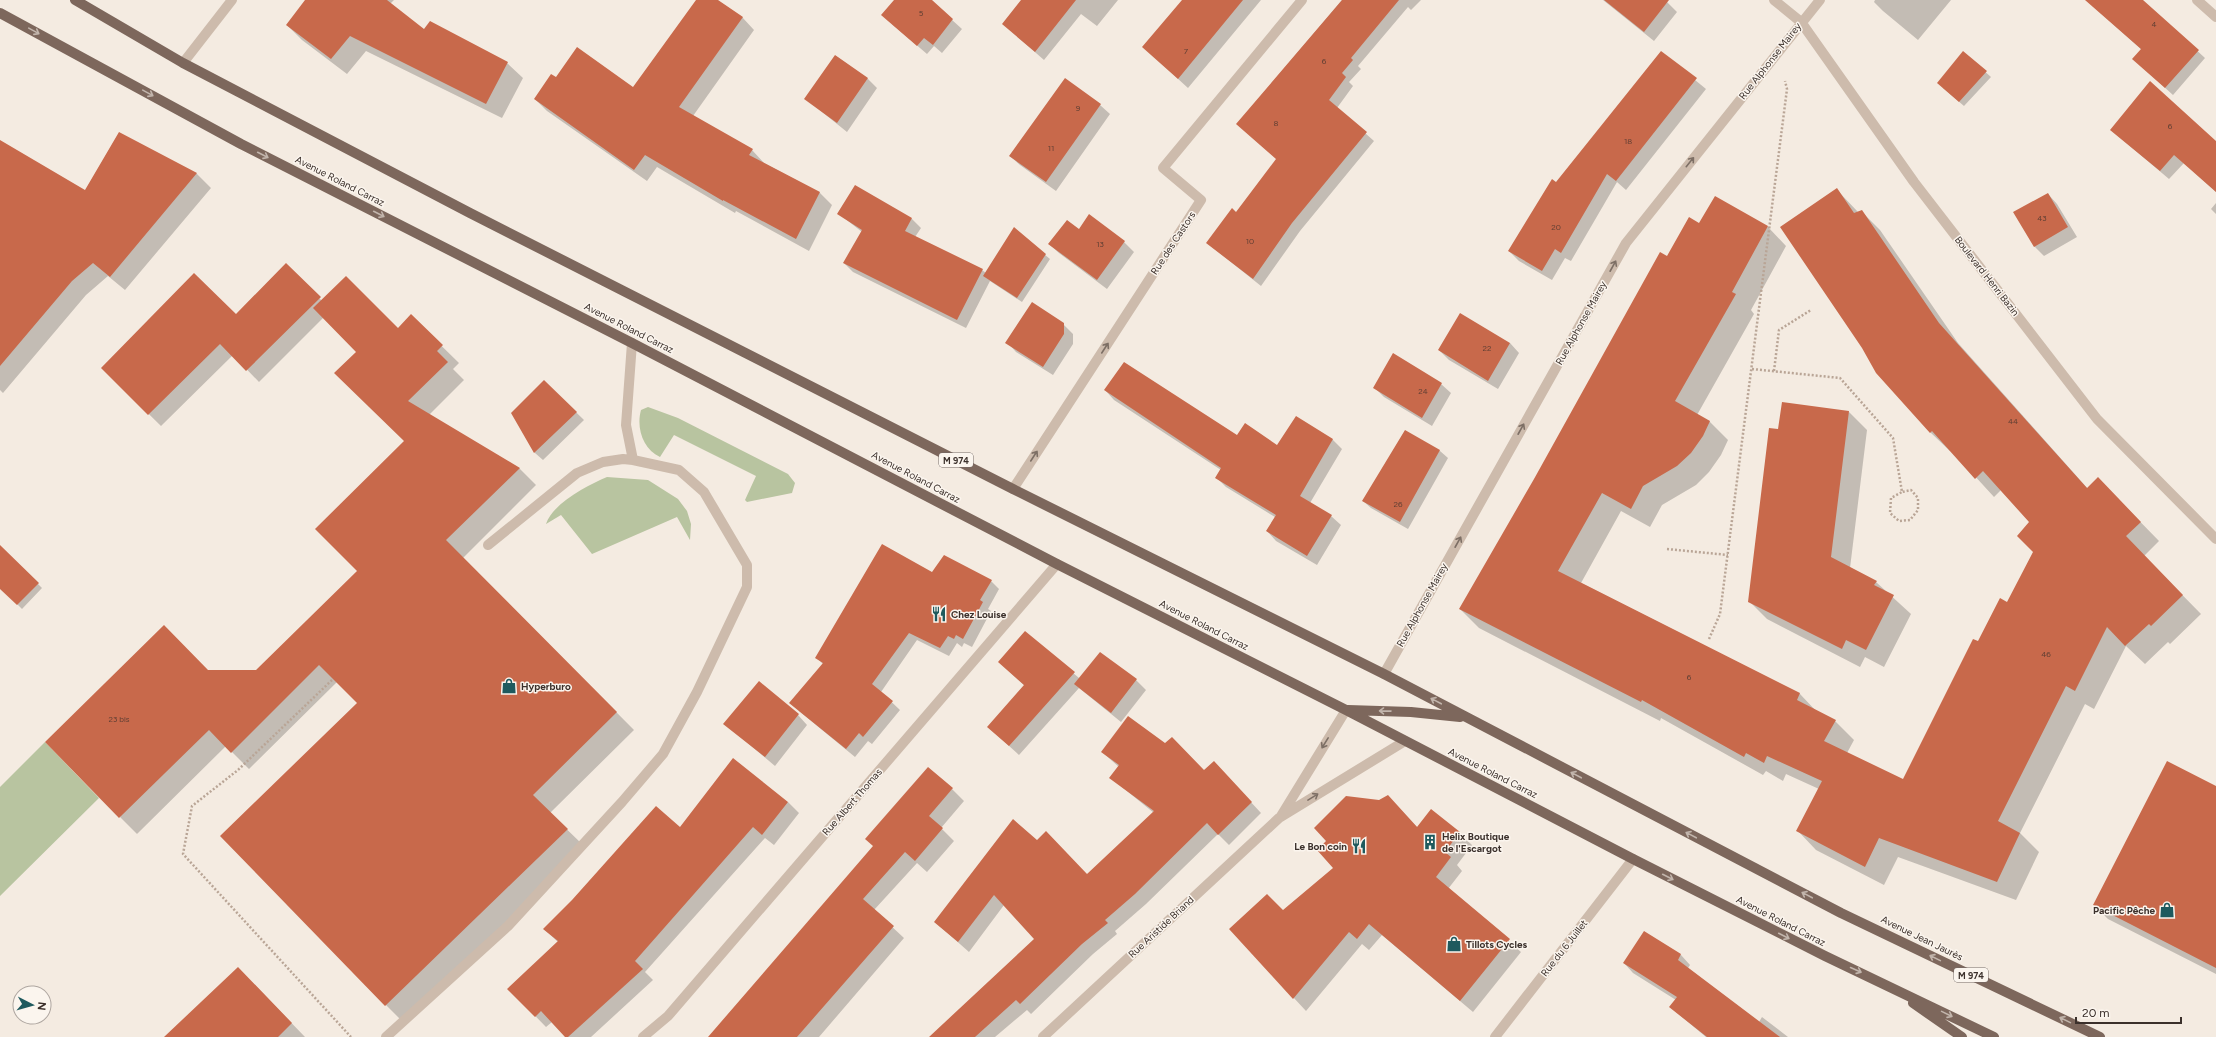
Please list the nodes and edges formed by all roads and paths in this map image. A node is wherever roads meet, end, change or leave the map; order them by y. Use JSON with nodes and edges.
{"nodes":[{"id":1,"x":75,"y":0,"type":"edge"},
{"id":2,"x":232,"y":0,"type":"edge"},
{"id":3,"x":1302,"y":0,"type":"edge"},
{"id":4,"x":1774,"y":0,"type":"edge"},
{"id":5,"x":1820,"y":0,"type":"edge"},
{"id":6,"x":2197,"y":0,"type":"edge"},
{"id":7,"x":1,"y":14,"type":"edge"},
{"id":8,"x":2216,"y":18,"type":"edge"},
{"id":9,"x":1801,"y":22,"type":"junction"},
{"id":10,"x":1776,"y":54,"type":"junction"},
{"id":11,"x":182,"y":63,"type":"junction"},
{"id":12,"x":1811,"y":310,"type":"dead end"},
{"id":13,"x":632,"y":342,"type":"junction"},
{"id":14,"x":1752,"y":369,"type":"junction"},
{"id":15,"x":1774,"y":372,"type":"junction"},
{"id":16,"x":633,"y":460,"type":"junction"},
{"id":17,"x":1013,"y":489,"type":"junction"},
{"id":18,"x":1902,"y":492,"type":"junction"},
{"id":19,"x":2216,"y":539,"type":"edge"},
{"id":20,"x":488,"y":545,"type":"dead end"},
{"id":21,"x":1667,"y":549,"type":"dead end"},
{"id":22,"x":1728,"y":555,"type":"junction"},
{"id":23,"x":1057,"y":564,"type":"junction"},
{"id":24,"x":1708,"y":639,"type":"dead end"},
{"id":25,"x":1384,"y":674,"type":"junction"},
{"id":26,"x":332,"y":680,"type":"dead end"},
{"id":27,"x":1346,"y":710,"type":"junction"},
{"id":28,"x":1466,"y":717,"type":"junction"},
{"id":29,"x":1405,"y":741,"type":"junction"},
{"id":30,"x":1280,"y":818,"type":"junction"},
{"id":31,"x":1633,"y":859,"type":"junction"},
{"id":32,"x":1886,"y":984,"type":"junction"},
{"id":33,"x":351,"y":1037,"type":"edge"},
{"id":34,"x":386,"y":1037,"type":"edge"},
{"id":35,"x":643,"y":1037,"type":"edge"},
{"id":36,"x":1043,"y":1037,"type":"edge"},
{"id":37,"x":1495,"y":1037,"type":"edge"},
{"id":38,"x":1962,"y":1037,"type":"edge"},
{"id":39,"x":1994,"y":1037,"type":"edge"},
{"id":40,"x":2100,"y":1037,"type":"edge"}],
"edges":[{"from":1,"to":11,"type":"main road","number":"M 974"},
{"from":2,"to":11,"type":"street"},
{"from":17,"to":3,"type":"street","name":"Rue des Castors","one_way":true},
{"from":4,"to":9,"type":"street","name":"Boulevard Henri Bazin"},
{"from":5,"to":9,"type":"street","name":"Rue Alphonse Mairey"},
{"from":6,"to":8,"type":"street"},
{"from":7,"to":13,"type":"main road","name":"Avenue Roland Carraz","one_way":true},
{"from":9,"to":10,"type":"street","name":"Rue Alphonse Mairey"},
{"from":9,"to":19,"type":"street","name":"Boulevard Henri Bazin"},
{"from":10,"to":14,"type":"path"},
{"from":25,"to":10,"type":"street","name":"Rue Alphonse Mairey","one_way":true},
{"from":11,"to":17,"type":"main road","number":"M 974"},
{"from":12,"to":15,"type":"path"},
{"from":13,"to":16,"type":"street"},
{"from":13,"to":23,"type":"main road","name":"Avenue Roland Carraz"},
{"from":14,"to":15,"type":"path"},
{"from":14,"to":22,"type":"path"},
{"from":15,"to":18,"type":"path"},
{"from":16,"to":20,"type":"street"},
{"from":16,"to":34,"type":"street"},
{"from":17,"to":25,"type":"main road","number":"M 974"},
{"from":18,"to":18,"type":"path"},
{"from":21,"to":22,"type":"path"},
{"from":22,"to":24,"type":"path"},
{"from":23,"to":27,"type":"main road","name":"Avenue Roland Carraz"},
{"from":23,"to":35,"type":"street","name":"Rue Albert Thomas"},
{"from":28,"to":25,"type":"main road","number":"M 974","one_way":true},
{"from":26,"to":33,"type":"path"},
{"from":28,"to":27,"type":"main road","one_way":true},
{"from":27,"to":29,"type":"main road","name":"Avenue Roland Carraz"},
{"from":27,"to":30,"type":"street","name":"Rue Aristide Briand","one_way":true},
{"from":40,"to":28,"type":"main road","name":"Avenue Jean Jaurès","number":"M 974","one_way":true},
{"from":30,"to":29,"type":"street","name":"Rue Aristide Briand","one_way":true},
{"from":29,"to":31,"type":"main road","name":"Avenue Roland Carraz"},
{"from":30,"to":36,"type":"street","name":"Rue Aristide Briand"},
{"from":31,"to":32,"type":"main road","name":"Avenue Roland Carraz","one_way":true},
{"from":31,"to":37,"type":"street","name":"Rue du 6 Juillet"},
{"from":32,"to":38,"type":"main road"},
{"from":32,"to":39,"type":"main road","one_way":true}]}
